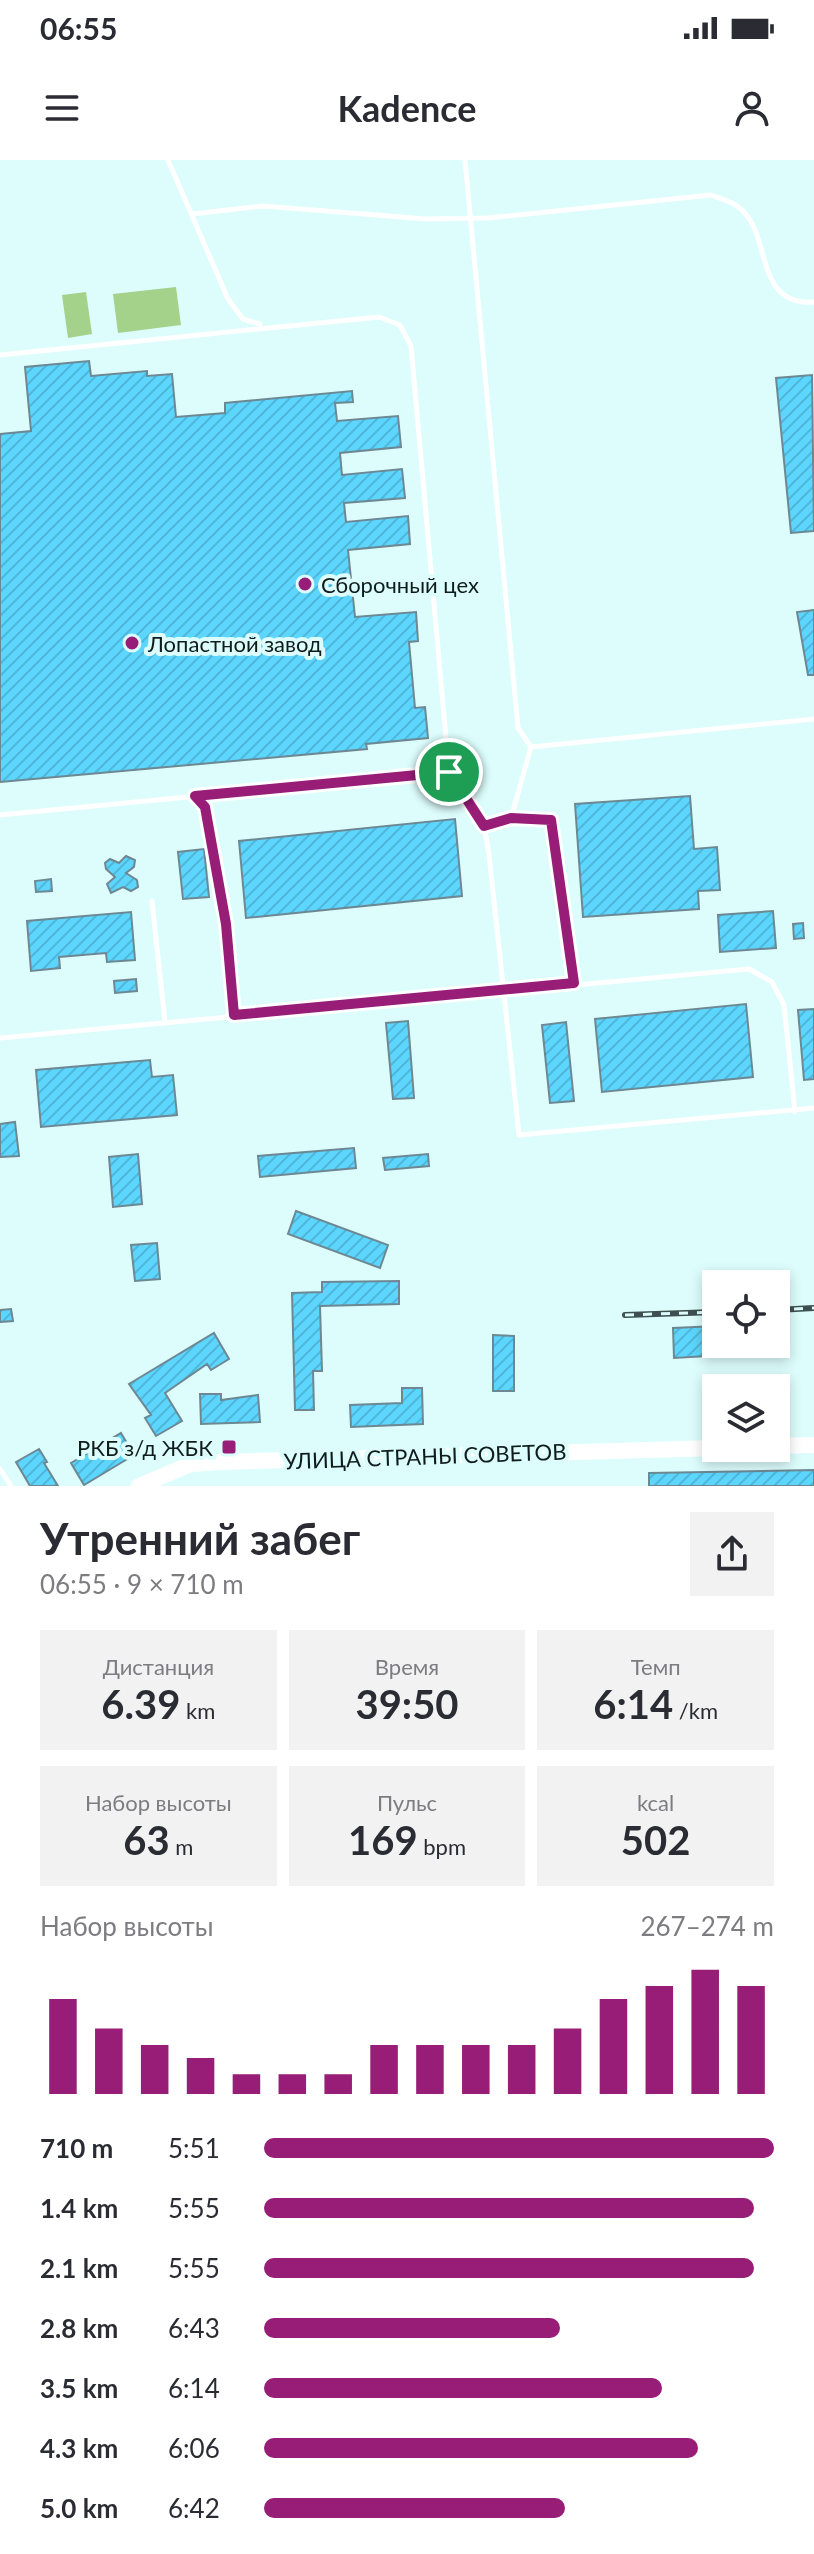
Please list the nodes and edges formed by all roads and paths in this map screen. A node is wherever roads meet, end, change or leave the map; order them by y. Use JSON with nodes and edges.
{"nodes":[{"id":1,"x":168,"y":160,"type":"edge"},
{"id":2,"x":465,"y":160,"type":"edge"},
{"id":3,"x":192,"y":214,"type":"junction"},
{"id":4,"x":471,"y":218,"type":"junction"},
{"id":5,"x":814,"y":302,"type":"edge"},
{"id":6,"x":270,"y":326,"type":"junction"},
{"id":7,"x":0,"y":355,"type":"edge"},
{"id":8,"x":814,"y":719,"type":"edge"},
{"id":9,"x":531,"y":747,"type":"junction"},
{"id":10,"x":449,"y":772,"type":"junction"},
{"id":11,"x":212,"y":794,"type":"junction"},
{"id":12,"x":195,"y":796,"type":"junction"},
{"id":13,"x":205,"y":807,"type":"junction"},
{"id":14,"x":0,"y":815,"type":"edge"},
{"id":15,"x":511,"y":818,"type":"junction"},
{"id":16,"x":484,"y":826,"type":"junction"},
{"id":17,"x":152,"y":901,"type":"dead end"},
{"id":18,"x":574,"y":983,"type":"junction"},
{"id":19,"x":502,"y":990,"type":"junction"},
{"id":20,"x":234,"y":1015,"type":"junction"},
{"id":21,"x":165,"y":1022,"type":"junction"},
{"id":22,"x":0,"y":1038,"type":"edge"},
{"id":23,"x":814,"y":1108,"type":"edge"},
{"id":24,"x":795,"y":1112,"type":"junction"},
{"id":25,"x":814,"y":1445,"type":"edge"},
{"id":26,"x":790,"y":1446,"type":"edge"},
{"id":27,"x":702,"y":1448,"type":"edge"},
{"id":28,"x":0,"y":1469,"type":"edge"},
{"id":29,"x":11,"y":1486,"type":"edge"},
{"id":30,"x":139,"y":1486,"type":"edge"}],
"edges":[{"from":1,"to":3,"type":"lane"},
{"from":2,"to":4,"type":"lane"},
{"from":3,"to":4,"type":"lane"},
{"from":3,"to":6,"type":"lane"},
{"from":4,"to":5,"type":"lane"},
{"from":4,"to":9,"type":"lane"},
{"from":6,"to":7,"type":"lane"},
{"from":6,"to":10,"type":"lane"},
{"from":8,"to":9,"type":"lane"},
{"from":9,"to":15,"type":"lane"},
{"from":10,"to":11,"type":"lane"},
{"from":10,"to":16,"type":"lane"},
{"from":11,"to":12,"type":"lane"},
{"from":11,"to":13,"type":"lane"},
{"from":12,"to":13,"type":"lane"},
{"from":12,"to":14,"type":"lane"},
{"from":13,"to":20,"type":"lane"},
{"from":15,"to":16,"type":"lane"},
{"from":15,"to":18,"type":"lane"},
{"from":16,"to":19,"type":"lane"},
{"from":17,"to":21,"type":"lane"},
{"from":18,"to":19,"type":"lane"},
{"from":18,"to":24,"type":"lane"},
{"from":19,"to":20,"type":"lane"},
{"from":19,"to":24,"type":"lane"},
{"from":20,"to":21,"type":"lane"},
{"from":21,"to":22,"type":"lane"},
{"from":23,"to":24,"type":"lane"},
{"from":25,"to":26,"type":"main road"},
{"from":27,"to":30,"type":"main road","name":"УЛИЦА СТРАНЫ СОВЕТОВ"},
{"from":28,"to":29,"type":"lane"}]}
